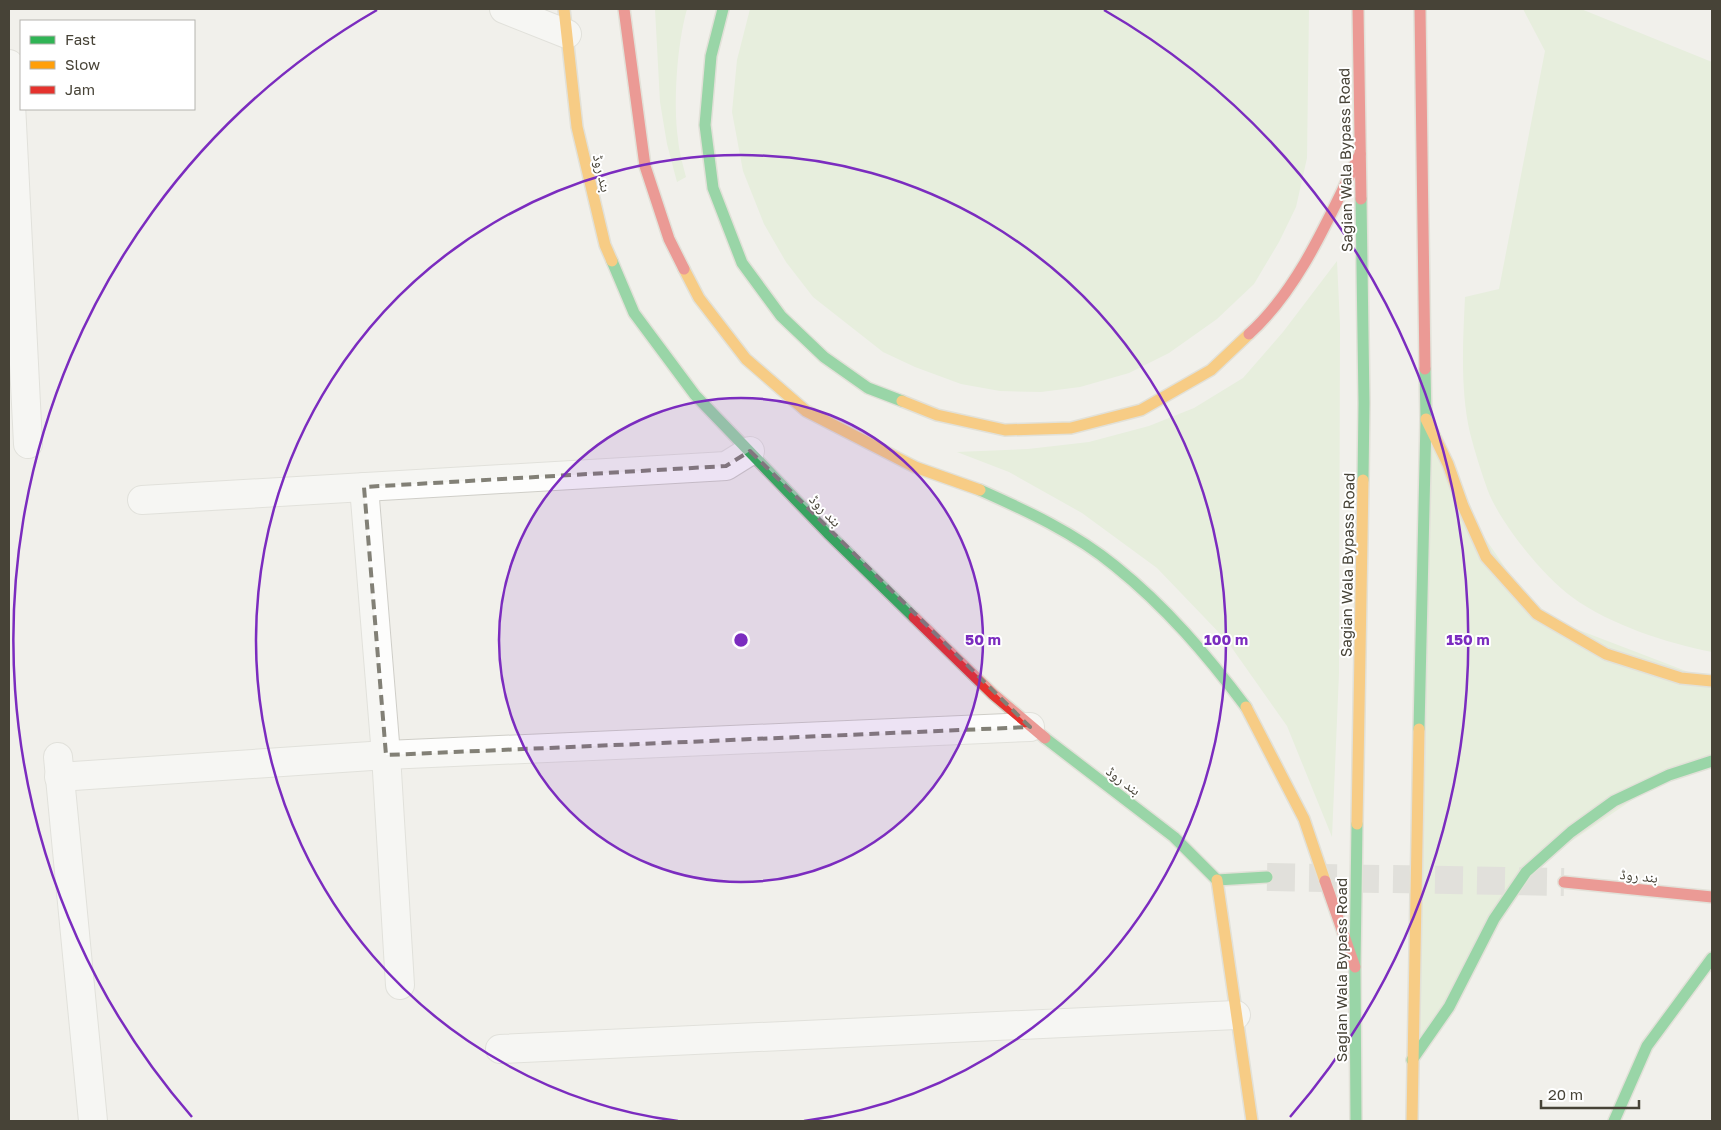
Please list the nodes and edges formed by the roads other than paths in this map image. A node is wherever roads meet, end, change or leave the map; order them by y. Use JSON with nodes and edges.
{"nodes":[{"id":1,"x":504,"y":9,"type":"edge"},
{"id":2,"x":624,"y":9,"type":"edge"},
{"id":3,"x":723,"y":9,"type":"edge"},
{"id":4,"x":1358,"y":9,"type":"edge"},
{"id":5,"x":1420,"y":9,"type":"edge"},
{"id":6,"x":566,"y":21,"type":"edge"},
{"id":7,"x":9,"y":64,"type":"edge"},
{"id":8,"x":1360,"y":154,"type":"junction"},
{"id":9,"x":1426,"y":419,"type":"junction"},
{"id":10,"x":28,"y":444,"type":"dead end"},
{"id":11,"x":750,"y":451,"type":"junction"},
{"id":12,"x":364,"y":487,"type":"junction"},
{"id":13,"x":142,"y":500,"type":"dead end"},
{"id":14,"x":1712,"y":681,"type":"edge"},
{"id":15,"x":1030,"y":728,"type":"junction"},
{"id":16,"x":386,"y":755,"type":"junction"},
{"id":17,"x":1712,"y":761,"type":"edge"},
{"id":18,"x":1267,"y":877,"type":"tunnel mouth"},
{"id":19,"x":1217,"y":880,"type":"junction"},
{"id":20,"x":1564,"y":882,"type":"tunnel mouth"},
{"id":21,"x":1712,"y":897,"type":"edge"},
{"id":22,"x":1712,"y":958,"type":"edge"},
{"id":23,"x":1355,"y":967,"type":"junction"},
{"id":24,"x":400,"y":984,"type":"dead end"},
{"id":25,"x":1236,"y":1015,"type":"junction"},
{"id":26,"x":500,"y":1049,"type":"dead end"},
{"id":27,"x":1412,"y":1060,"type":"junction"},
{"id":28,"x":93,"y":1121,"type":"edge"},
{"id":29,"x":1252,"y":1121,"type":"edge"},
{"id":30,"x":1356,"y":1121,"type":"edge"},
{"id":31,"x":1412,"y":1121,"type":"edge"},
{"id":32,"x":1614,"y":1121,"type":"edge"}],
"edges":[{"from":1,"to":6,"type":"street"},
{"from":2,"to":23,"type":"main road"},
{"from":3,"to":8,"type":"main road"},
{"from":4,"to":8,"type":"main road","name":"Sagian Wala Bypass Road"},
{"from":5,"to":9,"type":"main road"},
{"from":6,"to":11,"type":"main road","name":"بند روڈ"},
{"from":7,"to":10,"type":"street"},
{"from":8,"to":23,"type":"main road","name":"Sagian Wala Bypass Road"},
{"from":9,"to":14,"type":"main road"},
{"from":9,"to":27,"type":"main road"},
{"from":11,"to":12,"type":"street"},
{"from":11,"to":15,"type":"main road","name":"بند روڈ"},
{"from":12,"to":13,"type":"street"},
{"from":12,"to":16,"type":"street"},
{"from":15,"to":16,"type":"street"},
{"from":15,"to":19,"type":"main road","name":"بند روڈ"},
{"from":16,"to":24,"type":"street"},
{"from":16,"to":28,"type":"street"},
{"from":17,"to":27,"type":"main road"},
{"from":18,"to":19,"type":"main road"},
{"from":19,"to":25,"type":"main road"},
{"from":20,"to":21,"type":"main road","name":"بند روڈ"},
{"from":22,"to":32,"type":"main road"},
{"from":23,"to":30,"type":"main road","name":"Sagian Wala Bypass Road"},
{"from":25,"to":26,"type":"street"},
{"from":25,"to":29,"type":"main road"},
{"from":27,"to":31,"type":"main road"}]}
